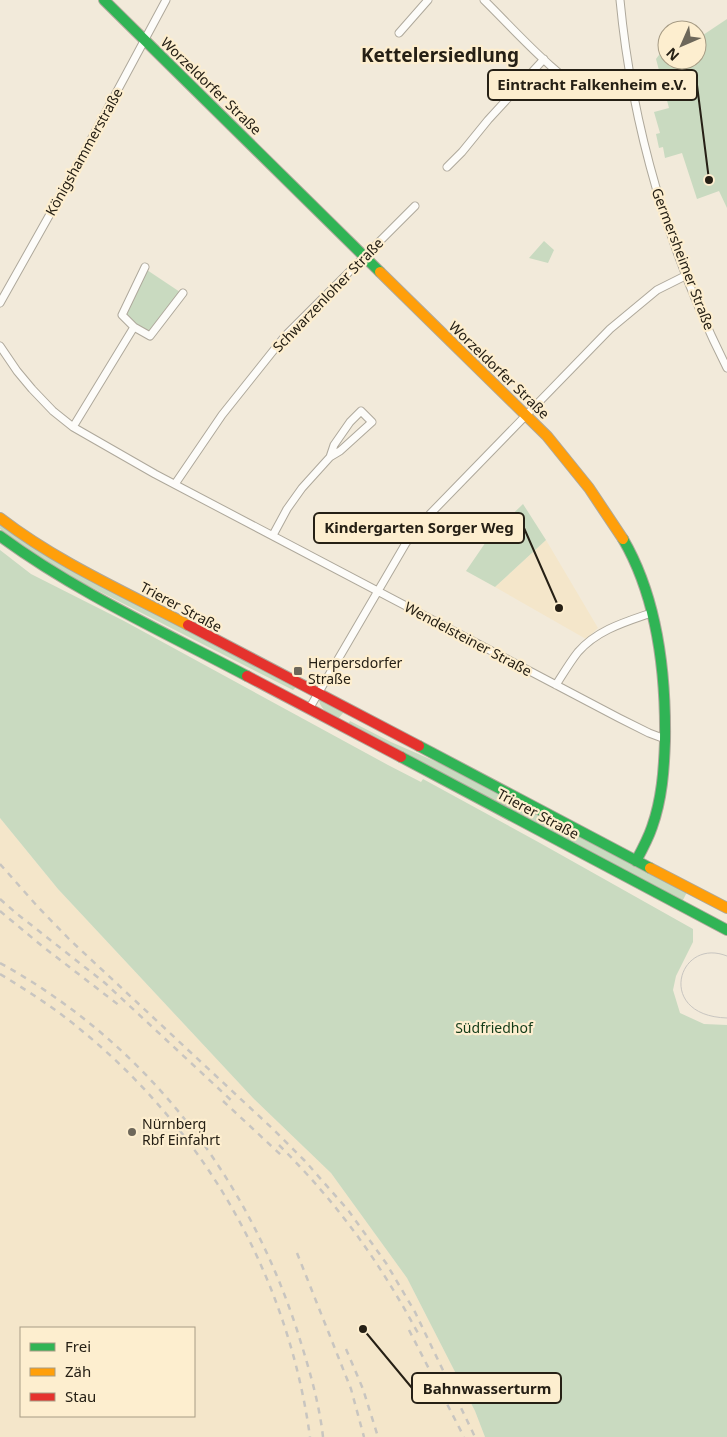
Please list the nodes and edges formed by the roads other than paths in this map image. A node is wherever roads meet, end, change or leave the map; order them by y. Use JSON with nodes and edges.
{"nodes":[{"id":1,"x":104,"y":0,"type":"edge"},
{"id":2,"x":166,"y":0,"type":"edge"},
{"id":3,"x":428,"y":0,"type":"edge"},
{"id":4,"x":484,"y":0,"type":"edge"},
{"id":5,"x":620,"y":0,"type":"edge"},
{"id":6,"x":399,"y":33,"type":"dead end"},
{"id":7,"x":145,"y":41,"type":"junction"},
{"id":8,"x":544,"y":59,"type":"junction"},
{"id":9,"x":632,"y":91,"type":"junction"},
{"id":10,"x":447,"y":167,"type":"dead end"},
{"id":11,"x":415,"y":206,"type":"dead end"},
{"id":12,"x":364,"y":258,"type":"junction"},
{"id":13,"x":145,"y":267,"type":"dead end"},
{"id":14,"x":686,"y":275,"type":"junction"},
{"id":15,"x":183,"y":293,"type":"dead end"},
{"id":16,"x":0,"y":303,"type":"edge"},
{"id":17,"x":134,"y":327,"type":"junction"},
{"id":18,"x":0,"y":346,"type":"edge"},
{"id":19,"x":727,"y":368,"type":"edge"},
{"id":20,"x":526,"y":416,"type":"junction"},
{"id":21,"x":73,"y":427,"type":"junction"},
{"id":22,"x":330,"y":457,"type":"junction"},
{"id":23,"x":175,"y":484,"type":"junction"},
{"id":24,"x":0,"y":518,"type":"edge"},
{"id":25,"x":273,"y":535,"type":"junction"},
{"id":26,"x":0,"y":536,"type":"edge"},
{"id":27,"x":377,"y":591,"type":"junction"},
{"id":28,"x":650,"y":613,"type":"junction"},
{"id":29,"x":556,"y":685,"type":"junction"},
{"id":30,"x":317,"y":694,"type":"junction"},
{"id":31,"x":309,"y":709,"type":"junction"},
{"id":32,"x":354,"y":714,"type":"junction"},
{"id":33,"x":346,"y":728,"type":"junction"},
{"id":34,"x":665,"y":739,"type":"junction"},
{"id":35,"x":636,"y":861,"type":"junction"},
{"id":36,"x":727,"y":908,"type":"edge"},
{"id":37,"x":724,"y":925,"type":"edge"}],
"edges":[{"from":1,"to":7,"type":"main road","name":"Worzeldorfer Straße"},
{"from":2,"to":7,"type":"street","name":"Königshammerstraße"},
{"from":3,"to":6,"type":"street"},
{"from":4,"to":8,"type":"street"},
{"from":5,"to":9,"type":"street","name":"Germersheimer Straße"},
{"from":7,"to":12,"type":"main road","name":"Worzeldorfer Straße"},
{"from":7,"to":16,"type":"street","name":"Königshammerstraße"},
{"from":8,"to":9,"type":"street"},
{"from":8,"to":10,"type":"street"},
{"from":9,"to":14,"type":"street","name":"Germersheimer Straße"},
{"from":11,"to":12,"type":"street","name":"Schwarzenloher Straße"},
{"from":12,"to":20,"type":"main road","name":"Worzeldorfer Straße"},
{"from":12,"to":23,"type":"street","name":"Schwarzenloher Straße"},
{"from":13,"to":17,"type":"street"},
{"from":14,"to":19,"type":"street","name":"Germersheimer Straße"},
{"from":14,"to":20,"type":"street"},
{"from":15,"to":17,"type":"street"},
{"from":17,"to":21,"type":"street"},
{"from":18,"to":21,"type":"street","name":"Wendelsteiner Straße"},
{"from":20,"to":27,"type":"street"},
{"from":20,"to":28,"type":"main road","name":"Worzeldorfer Straße"},
{"from":21,"to":23,"type":"street","name":"Wendelsteiner Straße"},
{"from":22,"to":22,"type":"street"},
{"from":22,"to":25,"type":"street"},
{"from":23,"to":25,"type":"street","name":"Wendelsteiner Straße"},
{"from":24,"to":30,"type":"main road","name":"Trierer Straße"},
{"from":25,"to":27,"type":"street","name":"Wendelsteiner Straße"},
{"from":26,"to":31,"type":"main road","name":"Trierer Straße"},
{"from":27,"to":29,"type":"street","name":"Wendelsteiner Straße"},
{"from":27,"to":30,"type":"street"},
{"from":28,"to":29,"type":"street"},
{"from":28,"to":34,"type":"main road","name":"Worzeldorfer Straße"},
{"from":29,"to":34,"type":"street","name":"Wendelsteiner Straße"},
{"from":30,"to":31,"type":"street"},
{"from":30,"to":32,"type":"main road","name":"Trierer Straße"},
{"from":31,"to":33,"type":"main road","name":"Trierer Straße"},
{"from":32,"to":33,"type":"main road"},
{"from":32,"to":35,"type":"main road","name":"Trierer Straße"},
{"from":33,"to":37,"type":"main road","name":"Trierer Straße"},
{"from":34,"to":35,"type":"main road","name":"Worzeldorfer Straße"},
{"from":35,"to":36,"type":"main road","name":"Trierer Straße"}]}
